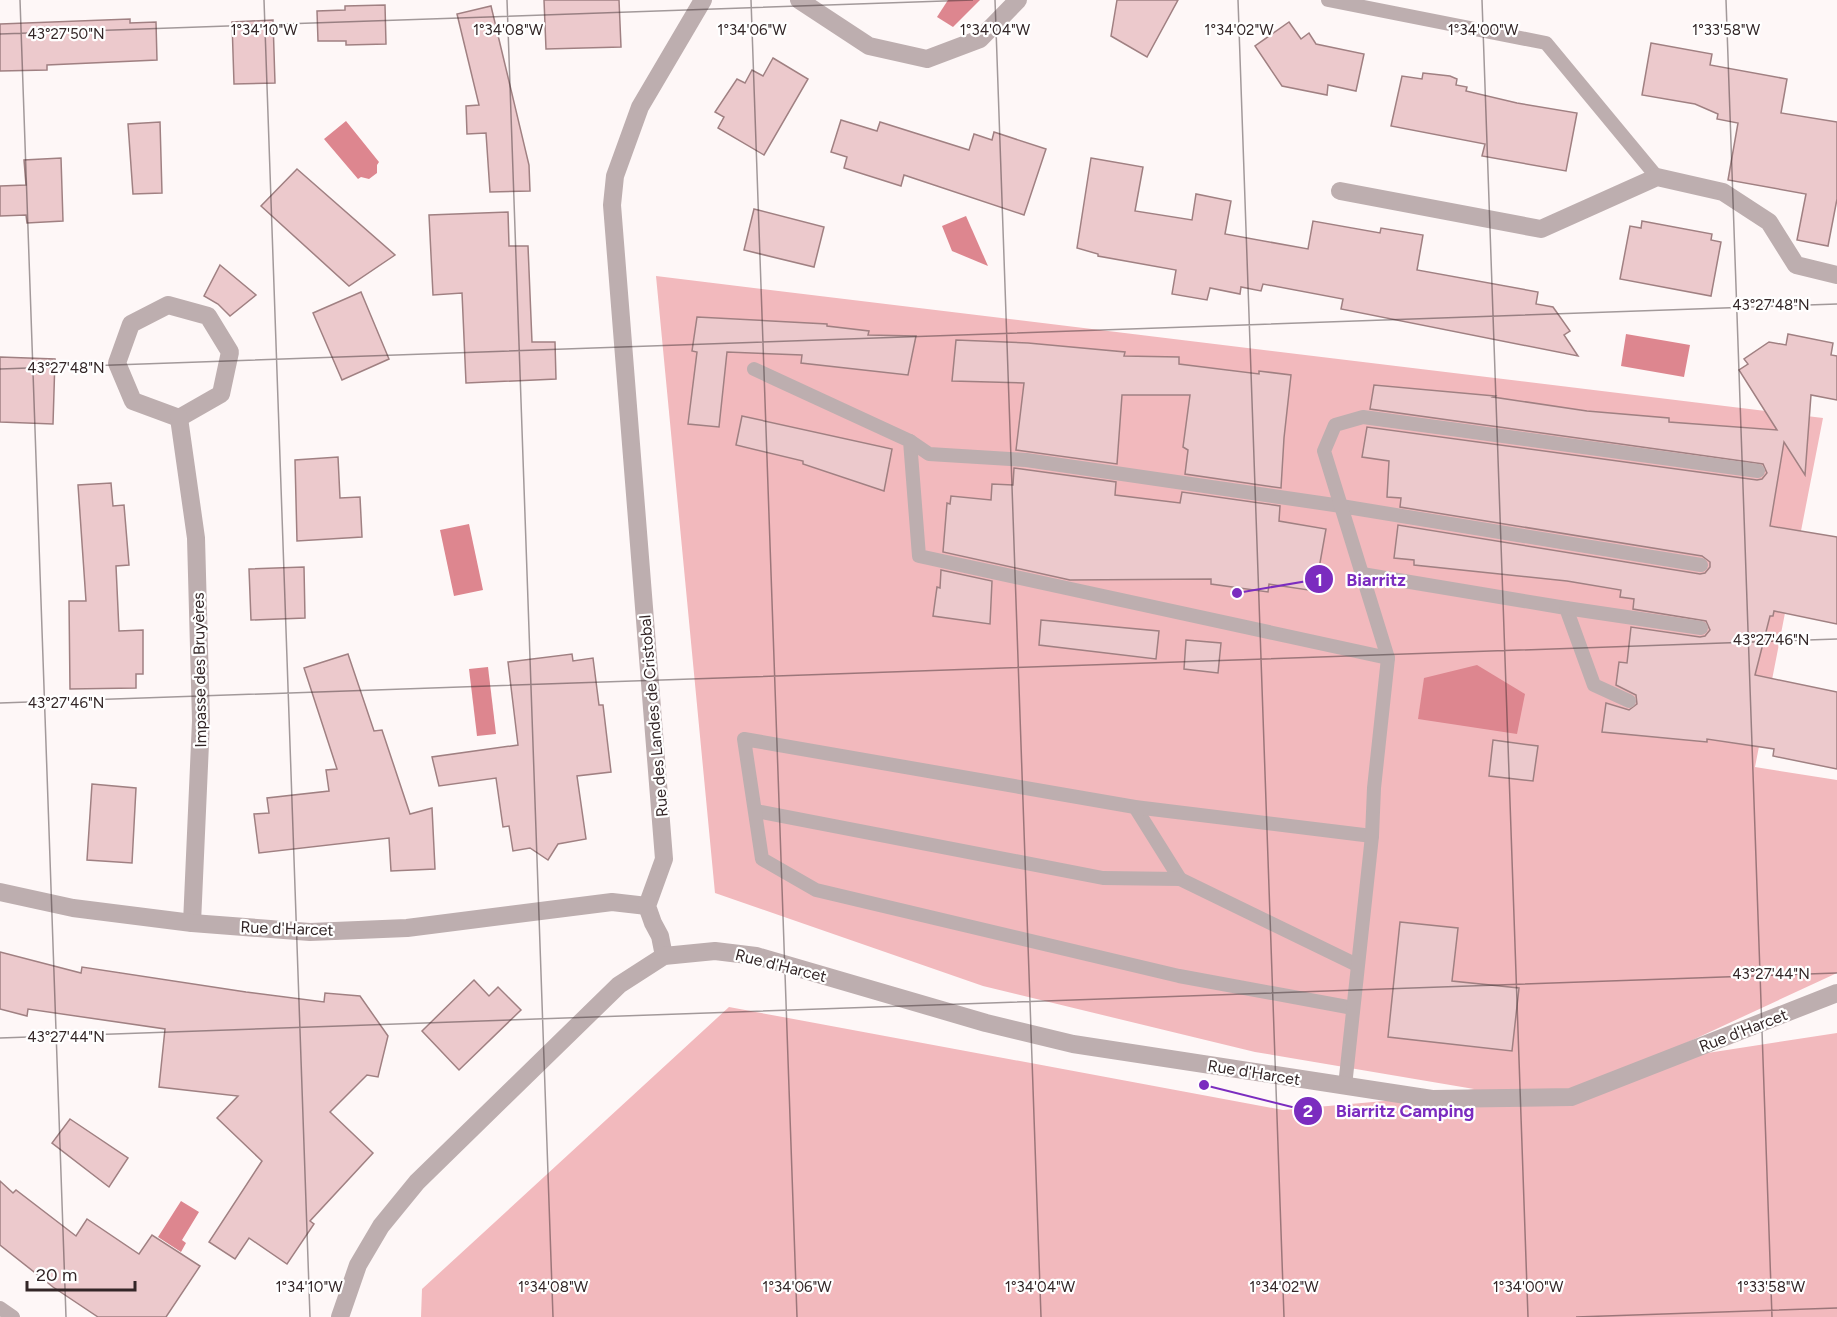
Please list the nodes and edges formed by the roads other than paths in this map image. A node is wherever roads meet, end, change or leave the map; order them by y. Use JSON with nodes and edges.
{"nodes":[{"id":1,"x":704,"y":0,"type":"edge"},
{"id":2,"x":799,"y":0,"type":"edge"},
{"id":3,"x":1018,"y":0,"type":"edge"},
{"id":4,"x":1328,"y":0,"type":"edge"},
{"id":5,"x":1657,"y":177,"type":"junction"},
{"id":6,"x":1340,"y":191,"type":"dead end"},
{"id":7,"x":1837,"y":275,"type":"edge"},
{"id":8,"x":754,"y":369,"type":"dead end"},
{"id":9,"x":179,"y":418,"type":"junction"},
{"id":10,"x":910,"y":441,"type":"junction"},
{"id":11,"x":1758,"y":471,"type":"dead end"},
{"id":12,"x":1341,"y":506,"type":"junction"},
{"id":13,"x":1701,"y":565,"type":"dead end"},
{"id":14,"x":1362,"y":574,"type":"junction"},
{"id":15,"x":1566,"y":608,"type":"junction"},
{"id":16,"x":1701,"y":628,"type":"dead end"},
{"id":17,"x":1388,"y":658,"type":"junction"},
{"id":18,"x":1629,"y":701,"type":"dead end"},
{"id":19,"x":1135,"y":807,"type":"junction"},
{"id":20,"x":756,"y":811,"type":"junction"},
{"id":21,"x":1372,"y":836,"type":"junction"},
{"id":22,"x":1180,"y":879,"type":"junction"},
{"id":23,"x":0,"y":892,"type":"edge"},
{"id":24,"x":647,"y":906,"type":"junction"},
{"id":25,"x":192,"y":923,"type":"junction"},
{"id":26,"x":664,"y":956,"type":"junction"},
{"id":27,"x":1357,"y":965,"type":"junction"},
{"id":28,"x":1837,"y":993,"type":"edge"},
{"id":29,"x":1353,"y":1008,"type":"junction"},
{"id":30,"x":1345,"y":1086,"type":"junction"},
{"id":31,"x":0,"y":1308,"type":"edge"},
{"id":32,"x":13,"y":1317,"type":"edge"},
{"id":33,"x":340,"y":1317,"type":"edge"}],
"edges":[{"from":1,"to":24,"type":"street","name":"Rue des Landes de Cristobal"},
{"from":2,"to":3,"type":"street"},
{"from":4,"to":5,"type":"lane"},
{"from":5,"to":6,"type":"street"},
{"from":5,"to":7,"type":"street"},
{"from":8,"to":10,"type":"lane"},
{"from":9,"to":9,"type":"street"},
{"from":9,"to":25,"type":"street","name":"Impasse des Bruyères"},
{"from":10,"to":12,"type":"lane"},
{"from":10,"to":17,"type":"lane"},
{"from":11,"to":12,"type":"lane"},
{"from":12,"to":13,"type":"lane"},
{"from":12,"to":14,"type":"lane"},
{"from":14,"to":15,"type":"lane"},
{"from":14,"to":17,"type":"lane"},
{"from":15,"to":16,"type":"lane"},
{"from":15,"to":18,"type":"lane"},
{"from":17,"to":21,"type":"lane"},
{"from":19,"to":20,"type":"lane"},
{"from":19,"to":21,"type":"lane"},
{"from":19,"to":22,"type":"lane"},
{"from":20,"to":22,"type":"lane"},
{"from":20,"to":29,"type":"lane"},
{"from":21,"to":27,"type":"lane"},
{"from":22,"to":27,"type":"lane"},
{"from":23,"to":25,"type":"street","name":"Rue d'Harcet"},
{"from":24,"to":25,"type":"street","name":"Rue d'Harcet"},
{"from":24,"to":26,"type":"street"},
{"from":26,"to":30,"type":"street","name":"Rue d'Harcet"},
{"from":26,"to":33,"type":"street"},
{"from":27,"to":29,"type":"lane"},
{"from":28,"to":30,"type":"street","name":"Rue d'Harcet"},
{"from":29,"to":30,"type":"lane"},
{"from":31,"to":32,"type":"lane"}]}
